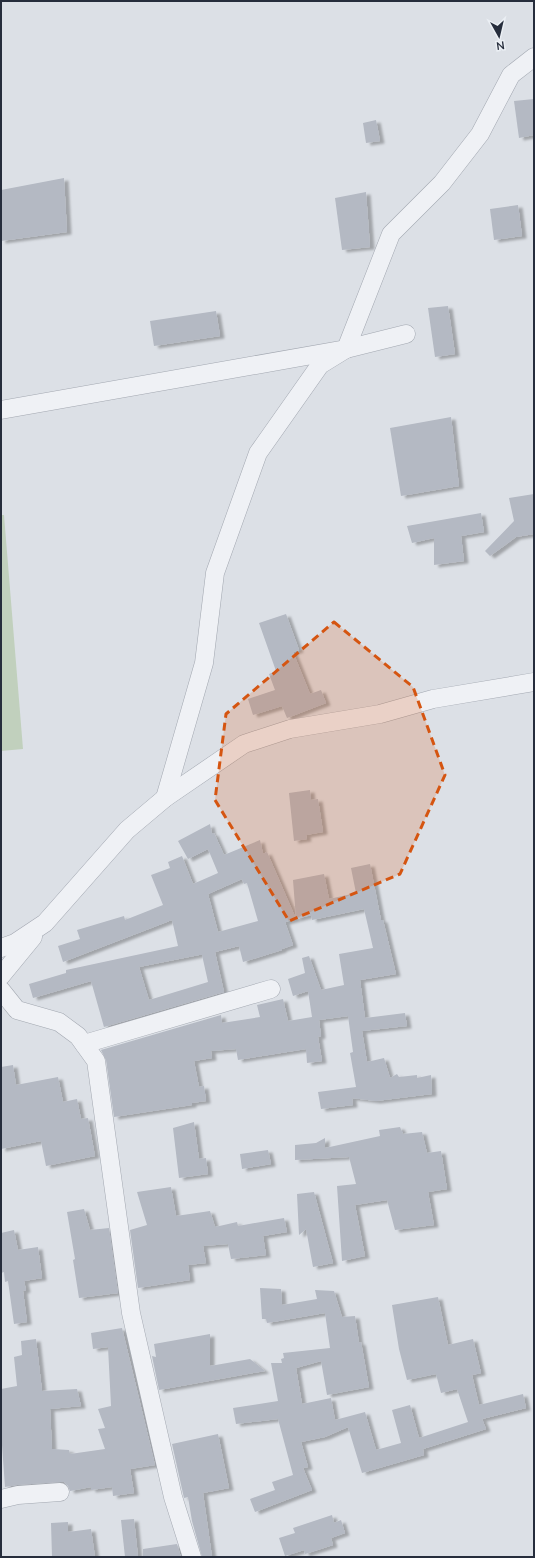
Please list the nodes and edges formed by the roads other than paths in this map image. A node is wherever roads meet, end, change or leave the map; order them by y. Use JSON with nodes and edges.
{"nodes":[{"id":1,"x":534,"y":57,"type":"edge"},
{"id":2,"x":406,"y":334,"type":"dead end"},
{"id":3,"x":346,"y":349,"type":"junction"},
{"id":4,"x":1,"y":410,"type":"edge"},
{"id":5,"x":534,"y":682,"type":"edge"},
{"id":6,"x":165,"y":798,"type":"junction"},
{"id":7,"x":45,"y":923,"type":"junction"},
{"id":8,"x":1,"y":948,"type":"edge"},
{"id":9,"x":1,"y":976,"type":"edge"},
{"id":10,"x":271,"y":989,"type":"dead end"},
{"id":11,"x":1,"y":990,"type":"edge"},
{"id":12,"x":84,"y":1044,"type":"junction"},
{"id":13,"x":60,"y":1492,"type":"dead end"},
{"id":14,"x":1,"y":1499,"type":"edge"},
{"id":15,"x":192,"y":1557,"type":"edge"}],
"edges":[{"from":1,"to":3,"type":"street"},
{"from":2,"to":3,"type":"street"},
{"from":3,"to":4,"type":"street"},
{"from":3,"to":6,"type":"street"},
{"from":5,"to":6,"type":"street"},
{"from":6,"to":7,"type":"street"},
{"from":7,"to":8,"type":"street"},
{"from":7,"to":9,"type":"street"},
{"from":10,"to":12,"type":"street"},
{"from":11,"to":12,"type":"street"},
{"from":12,"to":15,"type":"street"},
{"from":13,"to":14,"type":"street"}]}
